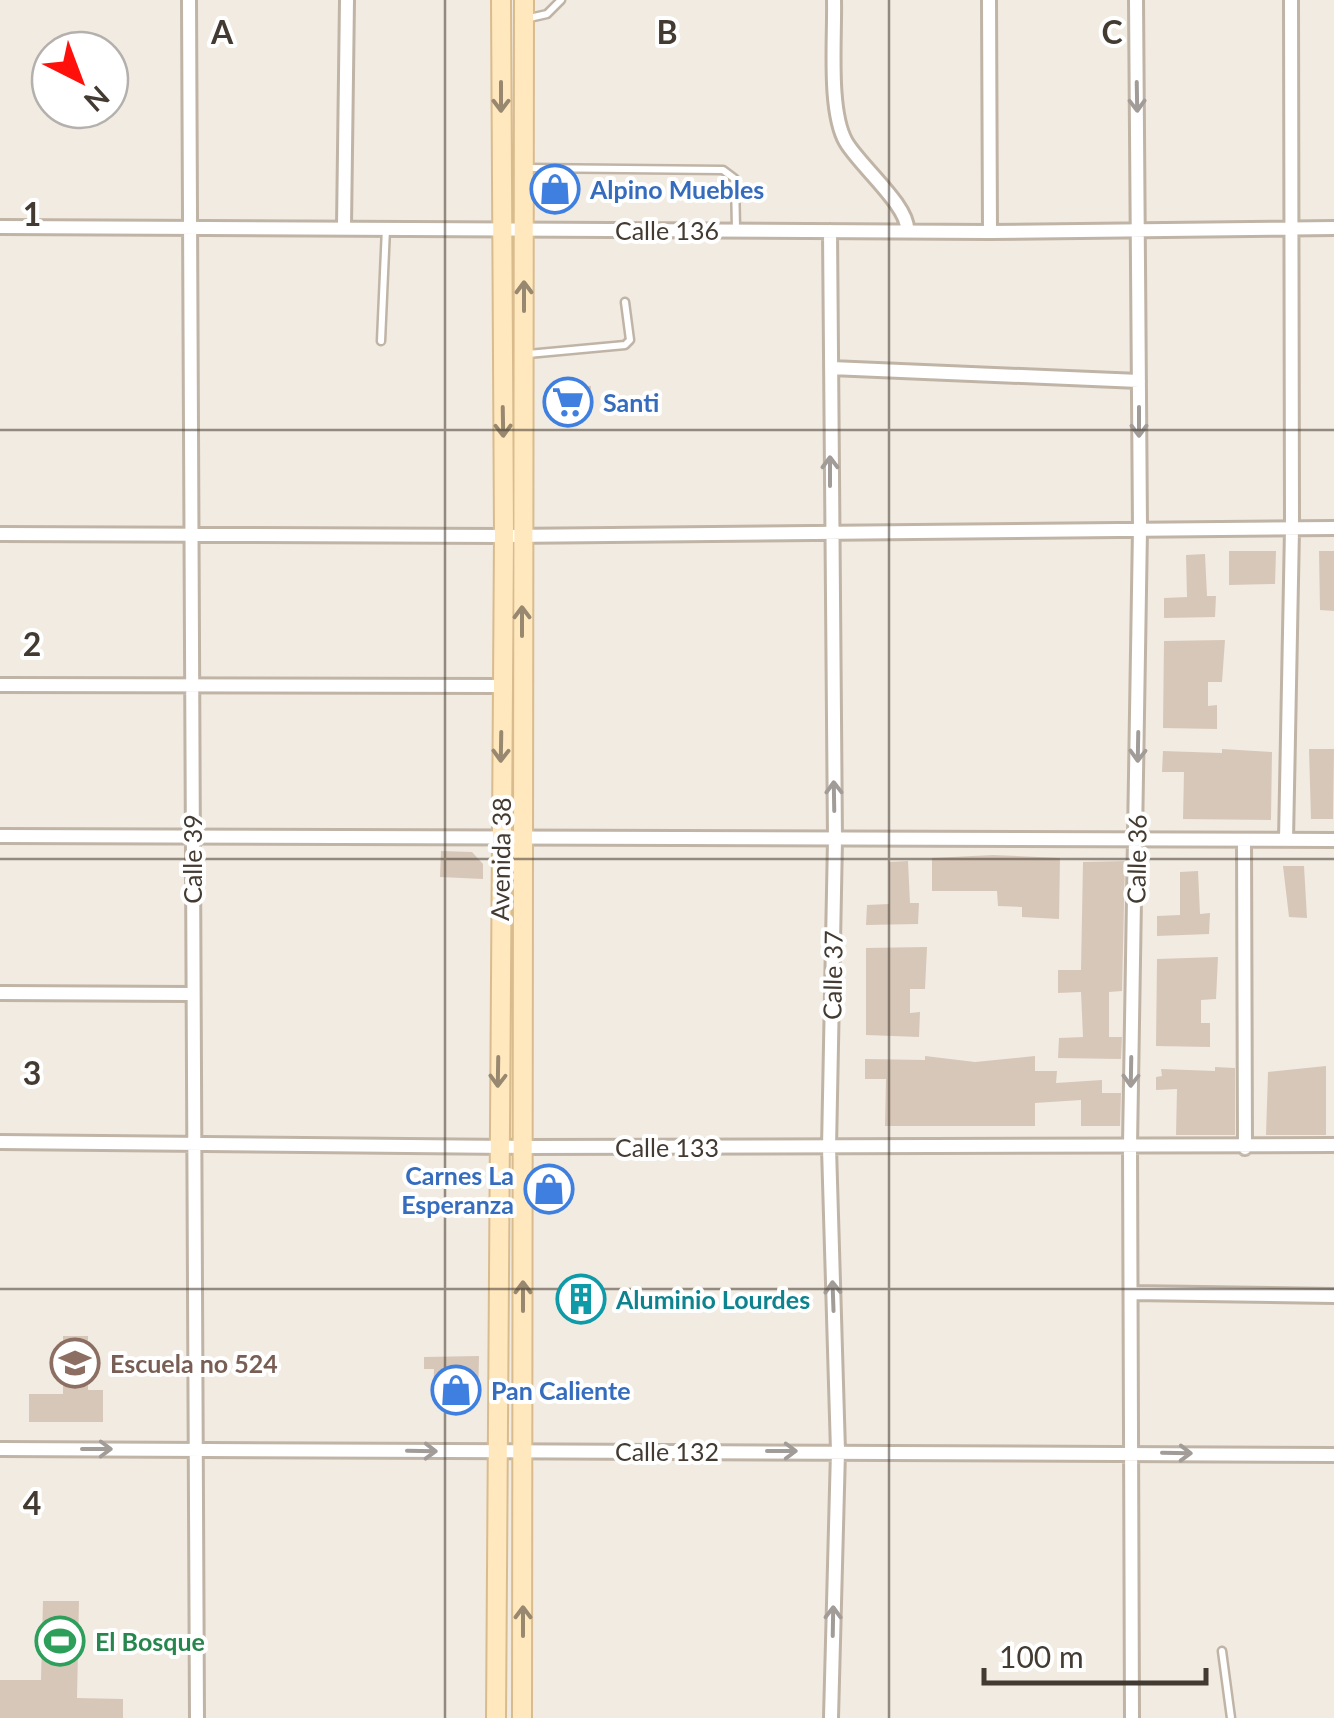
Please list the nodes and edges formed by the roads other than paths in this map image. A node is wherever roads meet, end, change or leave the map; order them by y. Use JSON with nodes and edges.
{"nodes":[{"id":1,"x":189,"y":0,"type":"edge"},
{"id":2,"x":347,"y":0,"type":"edge"},
{"id":3,"x":501,"y":0,"type":"edge"},
{"id":4,"x":561,"y":0,"type":"edge"},
{"id":5,"x":834,"y":0,"type":"edge"},
{"id":6,"x":988,"y":0,"type":"edge"},
{"id":7,"x":1136,"y":0,"type":"edge"},
{"id":8,"x":1291,"y":0,"type":"edge"},
{"id":9,"x":524,"y":9,"type":"edge"},
{"id":10,"x":524,"y":168,"type":"junction"},
{"id":11,"x":192,"y":225,"type":"junction"},
{"id":12,"x":344,"y":226,"type":"junction"},
{"id":13,"x":0,"y":227,"type":"edge"},
{"id":14,"x":386,"y":227,"type":"junction"},
{"id":15,"x":502,"y":228,"type":"junction"},
{"id":16,"x":1292,"y":228,"type":"junction"},
{"id":17,"x":1334,"y":228,"type":"edge"},
{"id":18,"x":524,"y":229,"type":"junction"},
{"id":19,"x":736,"y":230,"type":"junction"},
{"id":20,"x":830,"y":231,"type":"junction"},
{"id":21,"x":907,"y":231,"type":"junction"},
{"id":22,"x":1139,"y":231,"type":"junction"},
{"id":23,"x":990,"y":232,"type":"junction"},
{"id":24,"x":625,"y":302,"type":"dead end"},
{"id":25,"x":381,"y":342,"type":"dead end"},
{"id":26,"x":524,"y":354,"type":"junction"},
{"id":27,"x":831,"y":368,"type":"junction"},
{"id":28,"x":1139,"y":381,"type":"junction"},
{"id":29,"x":1292,"y":528,"type":"junction"},
{"id":30,"x":1334,"y":528,"type":"edge"},
{"id":31,"x":1140,"y":529,"type":"junction"},
{"id":32,"x":830,"y":531,"type":"junction"},
{"id":33,"x":0,"y":534,"type":"edge"},
{"id":34,"x":193,"y":534,"type":"junction"},
{"id":35,"x":513,"y":536,"type":"junction"},
{"id":36,"x":192,"y":685,"type":"junction"},
{"id":37,"x":0,"y":686,"type":"edge"},
{"id":38,"x":502,"y":686,"type":"junction"},
{"id":39,"x":0,"y":836,"type":"edge"},
{"id":40,"x":192,"y":836,"type":"junction"},
{"id":41,"x":520,"y":838,"type":"junction"},
{"id":42,"x":500,"y":839,"type":"junction"},
{"id":43,"x":835,"y":840,"type":"junction"},
{"id":44,"x":1137,"y":840,"type":"junction"},
{"id":45,"x":1244,"y":840,"type":"junction"},
{"id":46,"x":1286,"y":840,"type":"junction"},
{"id":47,"x":1334,"y":840,"type":"edge"},
{"id":48,"x":0,"y":993,"type":"edge"},
{"id":49,"x":191,"y":994,"type":"junction"},
{"id":50,"x":0,"y":1142,"type":"edge"},
{"id":51,"x":192,"y":1145,"type":"junction"},
{"id":52,"x":1130,"y":1145,"type":"junction"},
{"id":53,"x":497,"y":1146,"type":"junction"},
{"id":54,"x":1334,"y":1146,"type":"edge"},
{"id":55,"x":522,"y":1147,"type":"junction"},
{"id":56,"x":830,"y":1148,"type":"junction"},
{"id":57,"x":1245,"y":1148,"type":"junction"},
{"id":58,"x":1132,"y":1294,"type":"junction"},
{"id":59,"x":1334,"y":1296,"type":"edge"},
{"id":60,"x":0,"y":1449,"type":"edge"},
{"id":61,"x":194,"y":1449,"type":"junction"},
{"id":62,"x":524,"y":1450,"type":"junction"},
{"id":63,"x":838,"y":1451,"type":"junction"},
{"id":64,"x":500,"y":1452,"type":"junction"},
{"id":65,"x":1134,"y":1452,"type":"junction"},
{"id":66,"x":1334,"y":1455,"type":"edge"},
{"id":67,"x":1222,"y":1651,"type":"dead end"},
{"id":68,"x":197,"y":1718,"type":"edge"},
{"id":69,"x":496,"y":1718,"type":"edge"},
{"id":70,"x":522,"y":1718,"type":"edge"},
{"id":71,"x":831,"y":1718,"type":"edge"},
{"id":72,"x":1132,"y":1718,"type":"edge"},
{"id":73,"x":1230,"y":1718,"type":"edge"}],
"edges":[{"from":1,"to":11,"type":"street","name":"Calle 39"},
{"from":2,"to":12,"type":"street"},
{"from":3,"to":15,"type":"main road","name":"Avenida 38","one_way":true},
{"from":4,"to":9,"type":"lane"},
{"from":5,"to":21,"type":"street"},
{"from":6,"to":23,"type":"street"},
{"from":7,"to":22,"type":"street","name":"Calle 36","one_way":true},
{"from":8,"to":16,"type":"street"},
{"from":9,"to":10,"type":"main road","name":"Avenida 38"},
{"from":10,"to":18,"type":"main road","name":"Avenida 38"},
{"from":10,"to":19,"type":"lane"},
{"from":11,"to":12,"type":"street","name":"Calle 136"},
{"from":11,"to":13,"type":"street","name":"Calle 136"},
{"from":11,"to":34,"type":"street","name":"Calle 39"},
{"from":12,"to":14,"type":"street","name":"Calle 136"},
{"from":14,"to":15,"type":"street","name":"Calle 136"},
{"from":14,"to":25,"type":"lane"},
{"from":15,"to":18,"type":"street","name":"Calle 136"},
{"from":15,"to":35,"type":"main road","name":"Avenida 38","one_way":true},
{"from":16,"to":17,"type":"street","name":"Calle 136"},
{"from":16,"to":22,"type":"street","name":"Calle 136"},
{"from":16,"to":29,"type":"street"},
{"from":18,"to":19,"type":"street","name":"Calle 136"},
{"from":26,"to":18,"type":"main road","name":"Avenida 38","one_way":true},
{"from":19,"to":20,"type":"street","name":"Calle 136"},
{"from":20,"to":21,"type":"street","name":"Calle 136"},
{"from":20,"to":27,"type":"street","name":"Calle 37"},
{"from":21,"to":23,"type":"street","name":"Calle 136"},
{"from":22,"to":23,"type":"street","name":"Calle 136"},
{"from":22,"to":28,"type":"street","name":"Calle 36"},
{"from":24,"to":26,"type":"lane"},
{"from":26,"to":35,"type":"main road","name":"Avenida 38"},
{"from":27,"to":28,"type":"street"},
{"from":32,"to":27,"type":"street","name":"Calle 37","one_way":true},
{"from":28,"to":31,"type":"street","name":"Calle 36","one_way":true},
{"from":29,"to":30,"type":"street"},
{"from":29,"to":31,"type":"street"},
{"from":29,"to":46,"type":"street"},
{"from":31,"to":32,"type":"street"},
{"from":31,"to":44,"type":"street","name":"Calle 36","one_way":true},
{"from":32,"to":35,"type":"street"},
{"from":43,"to":32,"type":"street","name":"Calle 37","one_way":true},
{"from":33,"to":34,"type":"street"},
{"from":34,"to":35,"type":"street"},
{"from":34,"to":36,"type":"street","name":"Calle 39"},
{"from":35,"to":38,"type":"main road","name":"Avenida 38"},
{"from":41,"to":35,"type":"main road","name":"Avenida 38","one_way":true},
{"from":36,"to":37,"type":"street"},
{"from":36,"to":38,"type":"street"},
{"from":36,"to":40,"type":"street","name":"Calle 39"},
{"from":38,"to":42,"type":"main road","name":"Avenida 38","one_way":true},
{"from":39,"to":40,"type":"street"},
{"from":40,"to":42,"type":"street"},
{"from":40,"to":49,"type":"street","name":"Calle 39"},
{"from":41,"to":42,"type":"street"},
{"from":41,"to":43,"type":"street"},
{"from":41,"to":55,"type":"main road","name":"Avenida 38"},
{"from":42,"to":53,"type":"main road","name":"Avenida 38","one_way":true},
{"from":43,"to":44,"type":"street"},
{"from":43,"to":56,"type":"street","name":"Calle 37"},
{"from":44,"to":45,"type":"street"},
{"from":44,"to":52,"type":"street","name":"Calle 36","one_way":true},
{"from":45,"to":46,"type":"street"},
{"from":45,"to":57,"type":"street"},
{"from":46,"to":47,"type":"street"},
{"from":48,"to":49,"type":"street"},
{"from":49,"to":51,"type":"street","name":"Calle 39"},
{"from":50,"to":51,"type":"street","name":"Calle 133"},
{"from":51,"to":53,"type":"street","name":"Calle 133"},
{"from":51,"to":61,"type":"street","name":"Calle 39"},
{"from":52,"to":56,"type":"street","name":"Calle 133"},
{"from":52,"to":57,"type":"street","name":"Calle 133"},
{"from":52,"to":58,"type":"street","name":"Calle 36"},
{"from":53,"to":55,"type":"street","name":"Calle 133"},
{"from":53,"to":64,"type":"main road","name":"Avenida 38"},
{"from":54,"to":57,"type":"street","name":"Calle 133"},
{"from":55,"to":56,"type":"street","name":"Calle 133"},
{"from":62,"to":55,"type":"main road","name":"Avenida 38","one_way":true},
{"from":63,"to":56,"type":"street","name":"Calle 37","one_way":true},
{"from":58,"to":59,"type":"street"},
{"from":58,"to":65,"type":"street","name":"Calle 36"},
{"from":60,"to":61,"type":"street","name":"Calle 132","one_way":true},
{"from":61,"to":64,"type":"street","name":"Calle 132","one_way":true},
{"from":61,"to":68,"type":"street","name":"Calle 39"},
{"from":62,"to":63,"type":"street","name":"Calle 132","one_way":true},
{"from":62,"to":64,"type":"street","name":"Calle 132"},
{"from":70,"to":62,"type":"main road","name":"Avenida 38","one_way":true},
{"from":63,"to":65,"type":"street","name":"Calle 132"},
{"from":71,"to":63,"type":"street","name":"Calle 37","one_way":true},
{"from":64,"to":69,"type":"main road","name":"Avenida 38"},
{"from":65,"to":66,"type":"street","name":"Calle 132","one_way":true},
{"from":65,"to":72,"type":"street","name":"Calle 36"},
{"from":67,"to":73,"type":"lane"}]}
